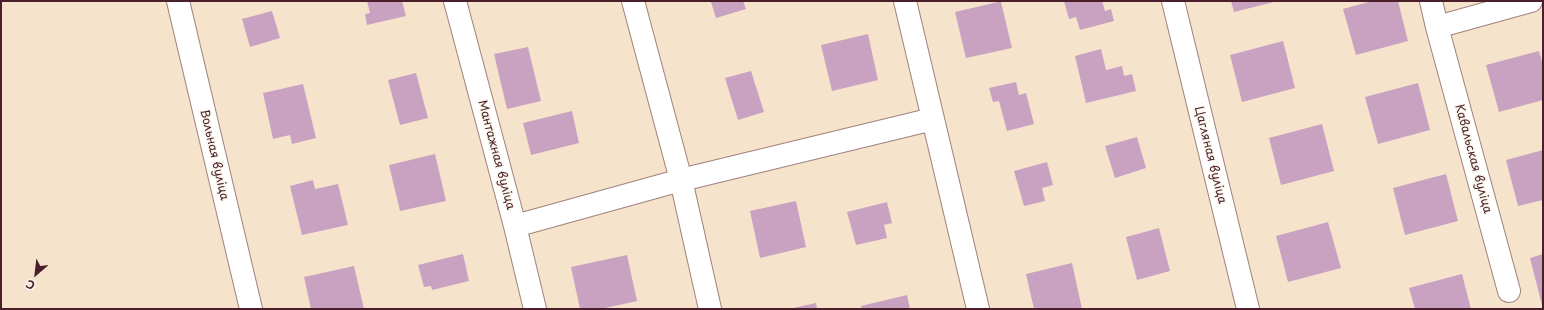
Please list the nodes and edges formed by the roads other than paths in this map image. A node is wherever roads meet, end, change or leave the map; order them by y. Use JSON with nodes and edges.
{"nodes":[{"id":1,"x":178,"y":1,"type":"edge"},
{"id":2,"x":455,"y":1,"type":"edge"},
{"id":3,"x":633,"y":1,"type":"edge"},
{"id":4,"x":905,"y":1,"type":"edge"},
{"id":5,"x":1173,"y":1,"type":"edge"},
{"id":6,"x":1431,"y":1,"type":"edge"},
{"id":7,"x":1531,"y":1,"type":"edge"},
{"id":8,"x":1437,"y":27,"type":"junction"},
{"id":9,"x":933,"y":119,"type":"junction"},
{"id":10,"x":681,"y":180,"type":"junction"},
{"id":11,"x":515,"y":226,"type":"junction"},
{"id":12,"x":1509,"y":291,"type":"dead end"},
{"id":13,"x":250,"y":309,"type":"edge"},
{"id":14,"x":535,"y":309,"type":"edge"},
{"id":15,"x":710,"y":309,"type":"edge"},
{"id":16,"x":978,"y":309,"type":"edge"},
{"id":17,"x":1248,"y":309,"type":"edge"}],
"edges":[{"from":1,"to":13,"type":"street","name":"Вольная вуліца"},
{"from":2,"to":11,"type":"street","name":"Мантажная вуліца"},
{"from":3,"to":10,"type":"street"},
{"from":4,"to":9,"type":"street"},
{"from":5,"to":17,"type":"street","name":"Цагляная вуліца"},
{"from":6,"to":8,"type":"street","name":"Кавальская вуліца"},
{"from":7,"to":8,"type":"street"},
{"from":8,"to":12,"type":"street","name":"Кавальская вуліца"},
{"from":9,"to":10,"type":"street"},
{"from":9,"to":16,"type":"street"},
{"from":10,"to":11,"type":"street"},
{"from":10,"to":15,"type":"street"},
{"from":11,"to":14,"type":"street","name":"Мантажная вуліца"}]}
